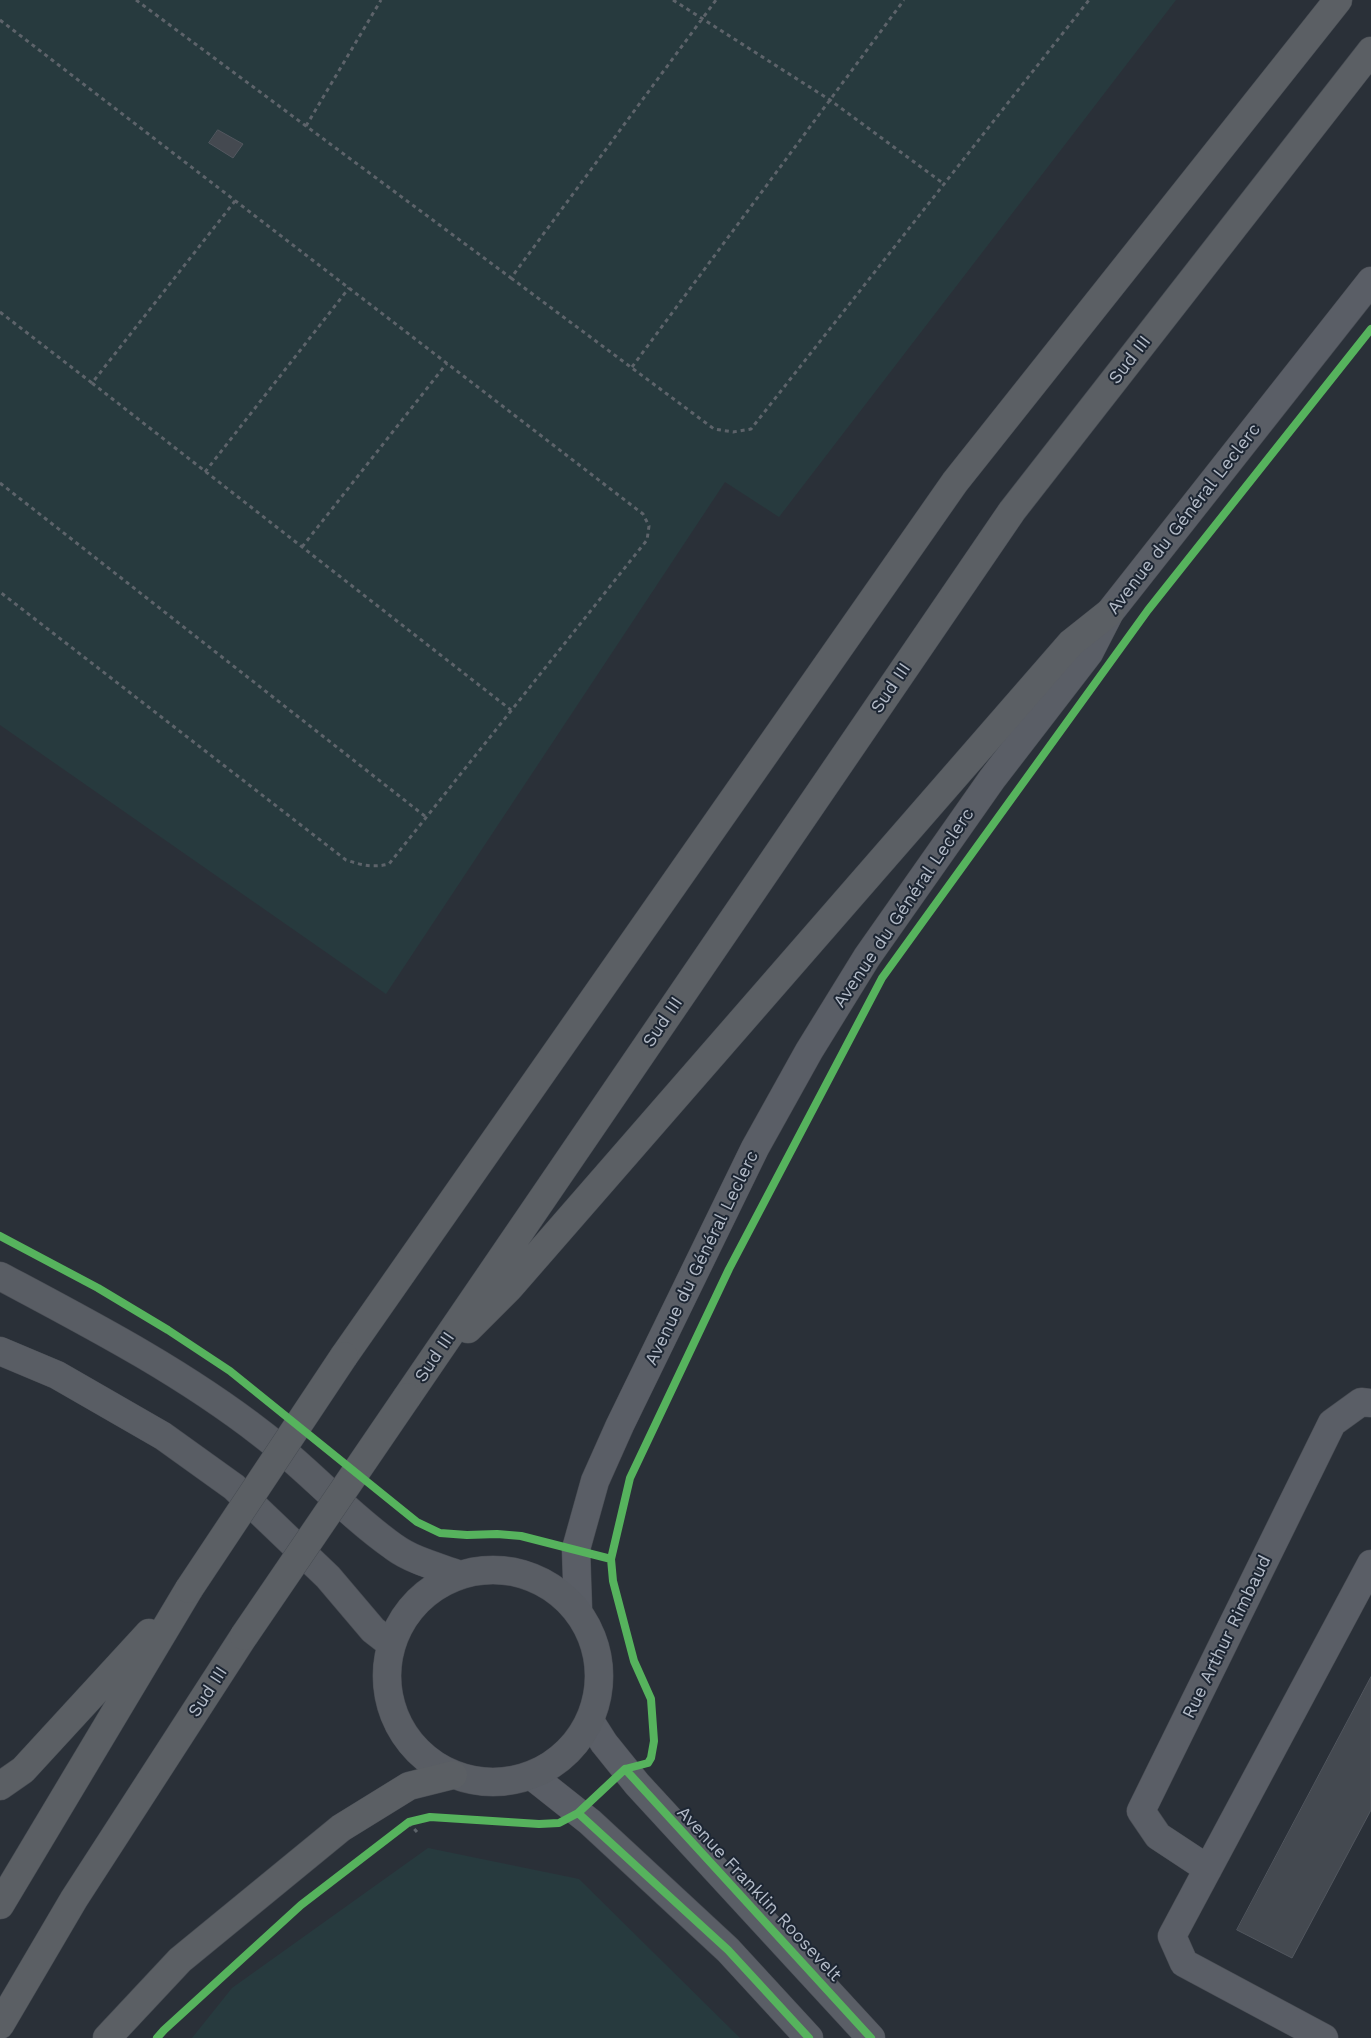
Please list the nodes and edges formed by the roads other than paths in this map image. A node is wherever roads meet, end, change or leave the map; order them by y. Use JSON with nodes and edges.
{"nodes":[{"id":1,"x":1338,"y":0,"type":"edge"},
{"id":2,"x":1371,"y":51,"type":"edge"},
{"id":3,"x":1371,"y":281,"type":"edge"},
{"id":4,"x":1110,"y":612,"type":"junction"},
{"id":5,"x":0,"y":1276,"type":"edge"},
{"id":6,"x":0,"y":1351,"type":"edge"},
{"id":7,"x":422,"y":1374,"type":"junction"},
{"id":8,"x":1371,"y":1403,"type":"edge"},
{"id":9,"x":1371,"y":1564,"type":"edge"},
{"id":10,"x":460,"y":1575,"type":"junction"},
{"id":11,"x":189,"y":1589,"type":"junction"},
{"id":12,"x":578,"y":1609,"type":"junction"},
{"id":13,"x":391,"y":1644,"type":"junction"},
{"id":14,"x":590,"y":1721,"type":"junction"},
{"id":15,"x":453,"y":1775,"type":"junction"},
{"id":16,"x":532,"y":1776,"type":"junction"},
{"id":17,"x":0,"y":1786,"type":"edge"},
{"id":18,"x":1208,"y":1869,"type":"junction"},
{"id":19,"x":0,"y":1905,"type":"edge"},
{"id":20,"x":0,"y":2025,"type":"edge"},
{"id":21,"x":107,"y":2038,"type":"edge"},
{"id":22,"x":809,"y":2038,"type":"edge"},
{"id":23,"x":871,"y":2038,"type":"edge"},
{"id":24,"x":1324,"y":2038,"type":"edge"}],
"edges":[{"from":1,"to":11,"type":"highway","bridge":true},
{"from":2,"to":7,"type":"highway","name":"Sud III"},
{"from":3,"to":4,"type":"street","name":"Avenue du Général Leclerc"},
{"from":4,"to":7,"type":"highway"},
{"from":4,"to":12,"type":"street","name":"Avenue du Général Leclerc"},
{"from":5,"to":10,"type":"main road"},
{"from":6,"to":13,"type":"main road"},
{"from":7,"to":20,"type":"highway","name":"Sud III","bridge":true},
{"from":8,"to":18,"type":"street","name":"Rue Arthur Rimbaud"},
{"from":9,"to":18,"type":"street"},
{"from":10,"to":12,"type":"main road"},
{"from":10,"to":13,"type":"main road"},
{"from":11,"to":17,"type":"highway"},
{"from":11,"to":19,"type":"highway"},
{"from":12,"to":14,"type":"main road"},
{"from":13,"to":15,"type":"main road"},
{"from":14,"to":16,"type":"main road"},
{"from":14,"to":23,"type":"street","name":"Avenue Franklin Roosevelt"},
{"from":15,"to":16,"type":"main road"},
{"from":15,"to":21,"type":"highway"},
{"from":16,"to":22,"type":"street"},
{"from":18,"to":24,"type":"street"}]}
